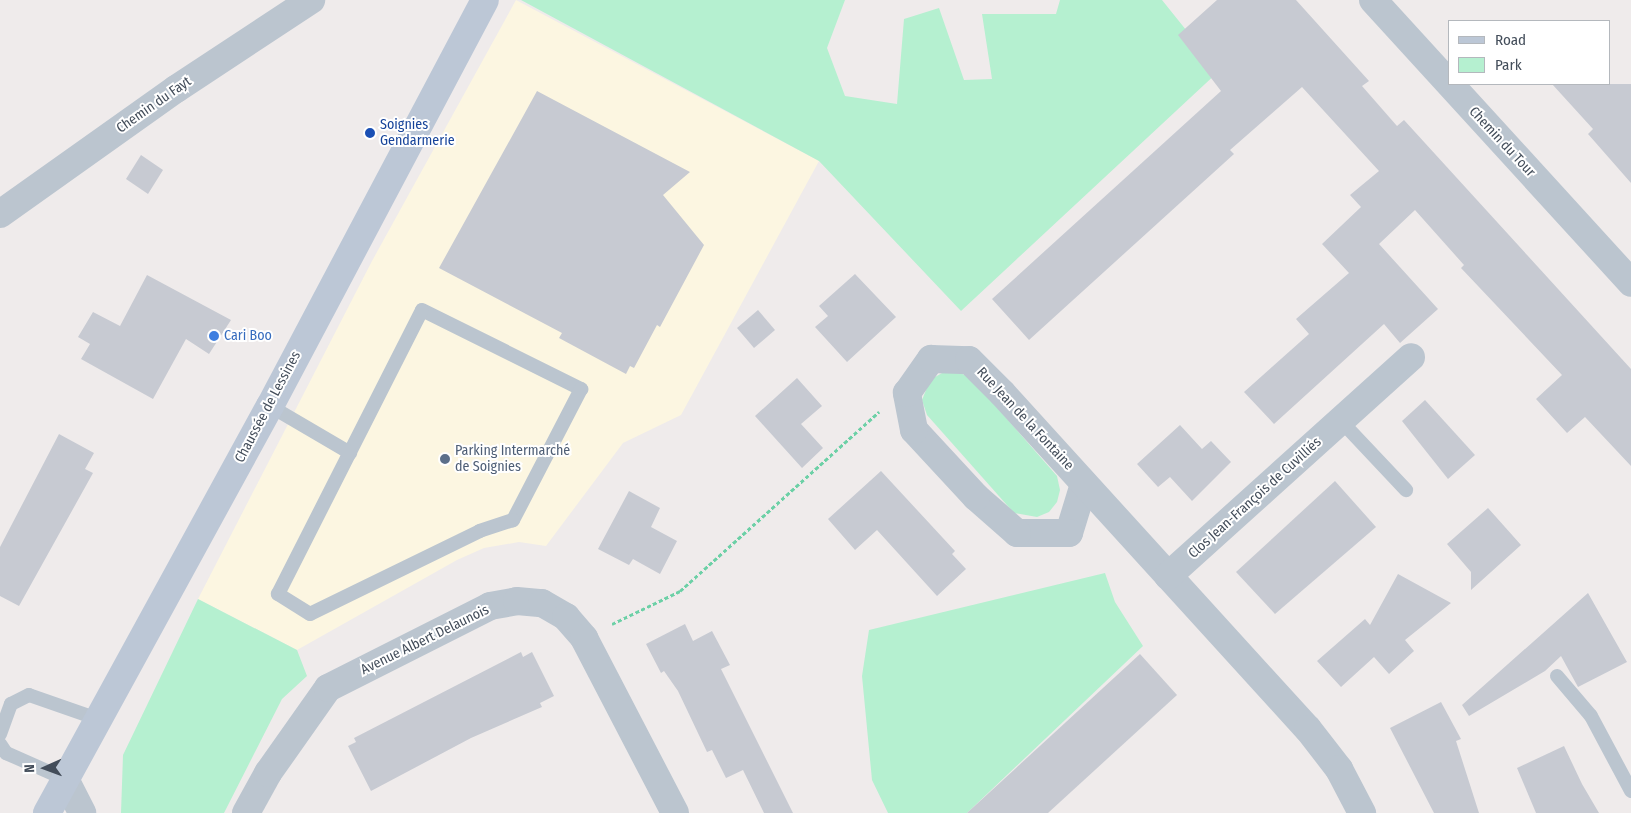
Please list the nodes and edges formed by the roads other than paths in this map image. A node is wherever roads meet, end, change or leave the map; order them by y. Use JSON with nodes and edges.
{"nodes":[{"id":1,"x":311,"y":0,"type":"edge"},
{"id":2,"x":485,"y":0,"type":"edge"},
{"id":3,"x":1373,"y":0,"type":"edge"},
{"id":4,"x":1448,"y":83,"type":"edge"},
{"id":5,"x":1450,"y":85,"type":"edge"},
{"id":6,"x":0,"y":214,"type":"edge"},
{"id":7,"x":1631,"y":284,"type":"edge"},
{"id":8,"x":1411,"y":356,"type":"dead end"},
{"id":9,"x":270,"y":406,"type":"junction"},
{"id":10,"x":1341,"y":421,"type":"junction"},
{"id":11,"x":350,"y":454,"type":"junction"},
{"id":12,"x":1084,"y":484,"type":"junction"},
{"id":13,"x":1406,"y":490,"type":"dead end"},
{"id":14,"x":1168,"y":576,"type":"junction"},
{"id":15,"x":1557,"y":676,"type":"dead end"},
{"id":16,"x":98,"y":719,"type":"junction"},
{"id":17,"x":0,"y":734,"type":"edge"},
{"id":18,"x":0,"y":744,"type":"edge"},
{"id":19,"x":65,"y":779,"type":"junction"},
{"id":20,"x":1631,"y":791,"type":"edge"},
{"id":21,"x":47,"y":813,"type":"edge"},
{"id":22,"x":82,"y":813,"type":"edge"},
{"id":23,"x":246,"y":813,"type":"edge"},
{"id":24,"x":675,"y":813,"type":"edge"},
{"id":25,"x":1362,"y":813,"type":"edge"}],
"edges":[{"from":1,"to":6,"type":"street","name":"Chemin du Fayt"},
{"from":2,"to":9,"type":"main road","name":"Chaussée de Lessines"},
{"from":3,"to":4,"type":"street","name":"Chemin du Tour"},
{"from":5,"to":7,"type":"street","name":"Chemin du Tour"},
{"from":8,"to":10,"type":"street","name":"Clos Jean-François de Cuvilliés"},
{"from":9,"to":11,"type":"lane"},
{"from":9,"to":16,"type":"main road","name":"Chaussée de Lessines"},
{"from":10,"to":13,"type":"lane"},
{"from":10,"to":14,"type":"street","name":"Clos Jean-François de Cuvilliés"},
{"from":11,"to":11,"type":"lane"},
{"from":12,"to":12,"type":"street","name":"Rue Jean de la Fontaine"},
{"from":12,"to":14,"type":"street","name":"Rue Jean de la Fontaine"},
{"from":14,"to":25,"type":"street","name":"Rue Jean de la Fontaine"},
{"from":15,"to":20,"type":"lane"},
{"from":16,"to":17,"type":"lane"},
{"from":16,"to":19,"type":"main road","name":"Chaussée de Lessines"},
{"from":18,"to":19,"type":"lane"},
{"from":19,"to":21,"type":"main road","name":"Chaussée de Lessines"},
{"from":19,"to":22,"type":"street"},
{"from":23,"to":24,"type":"street","name":"Avenue Albert Delaunois"}]}
